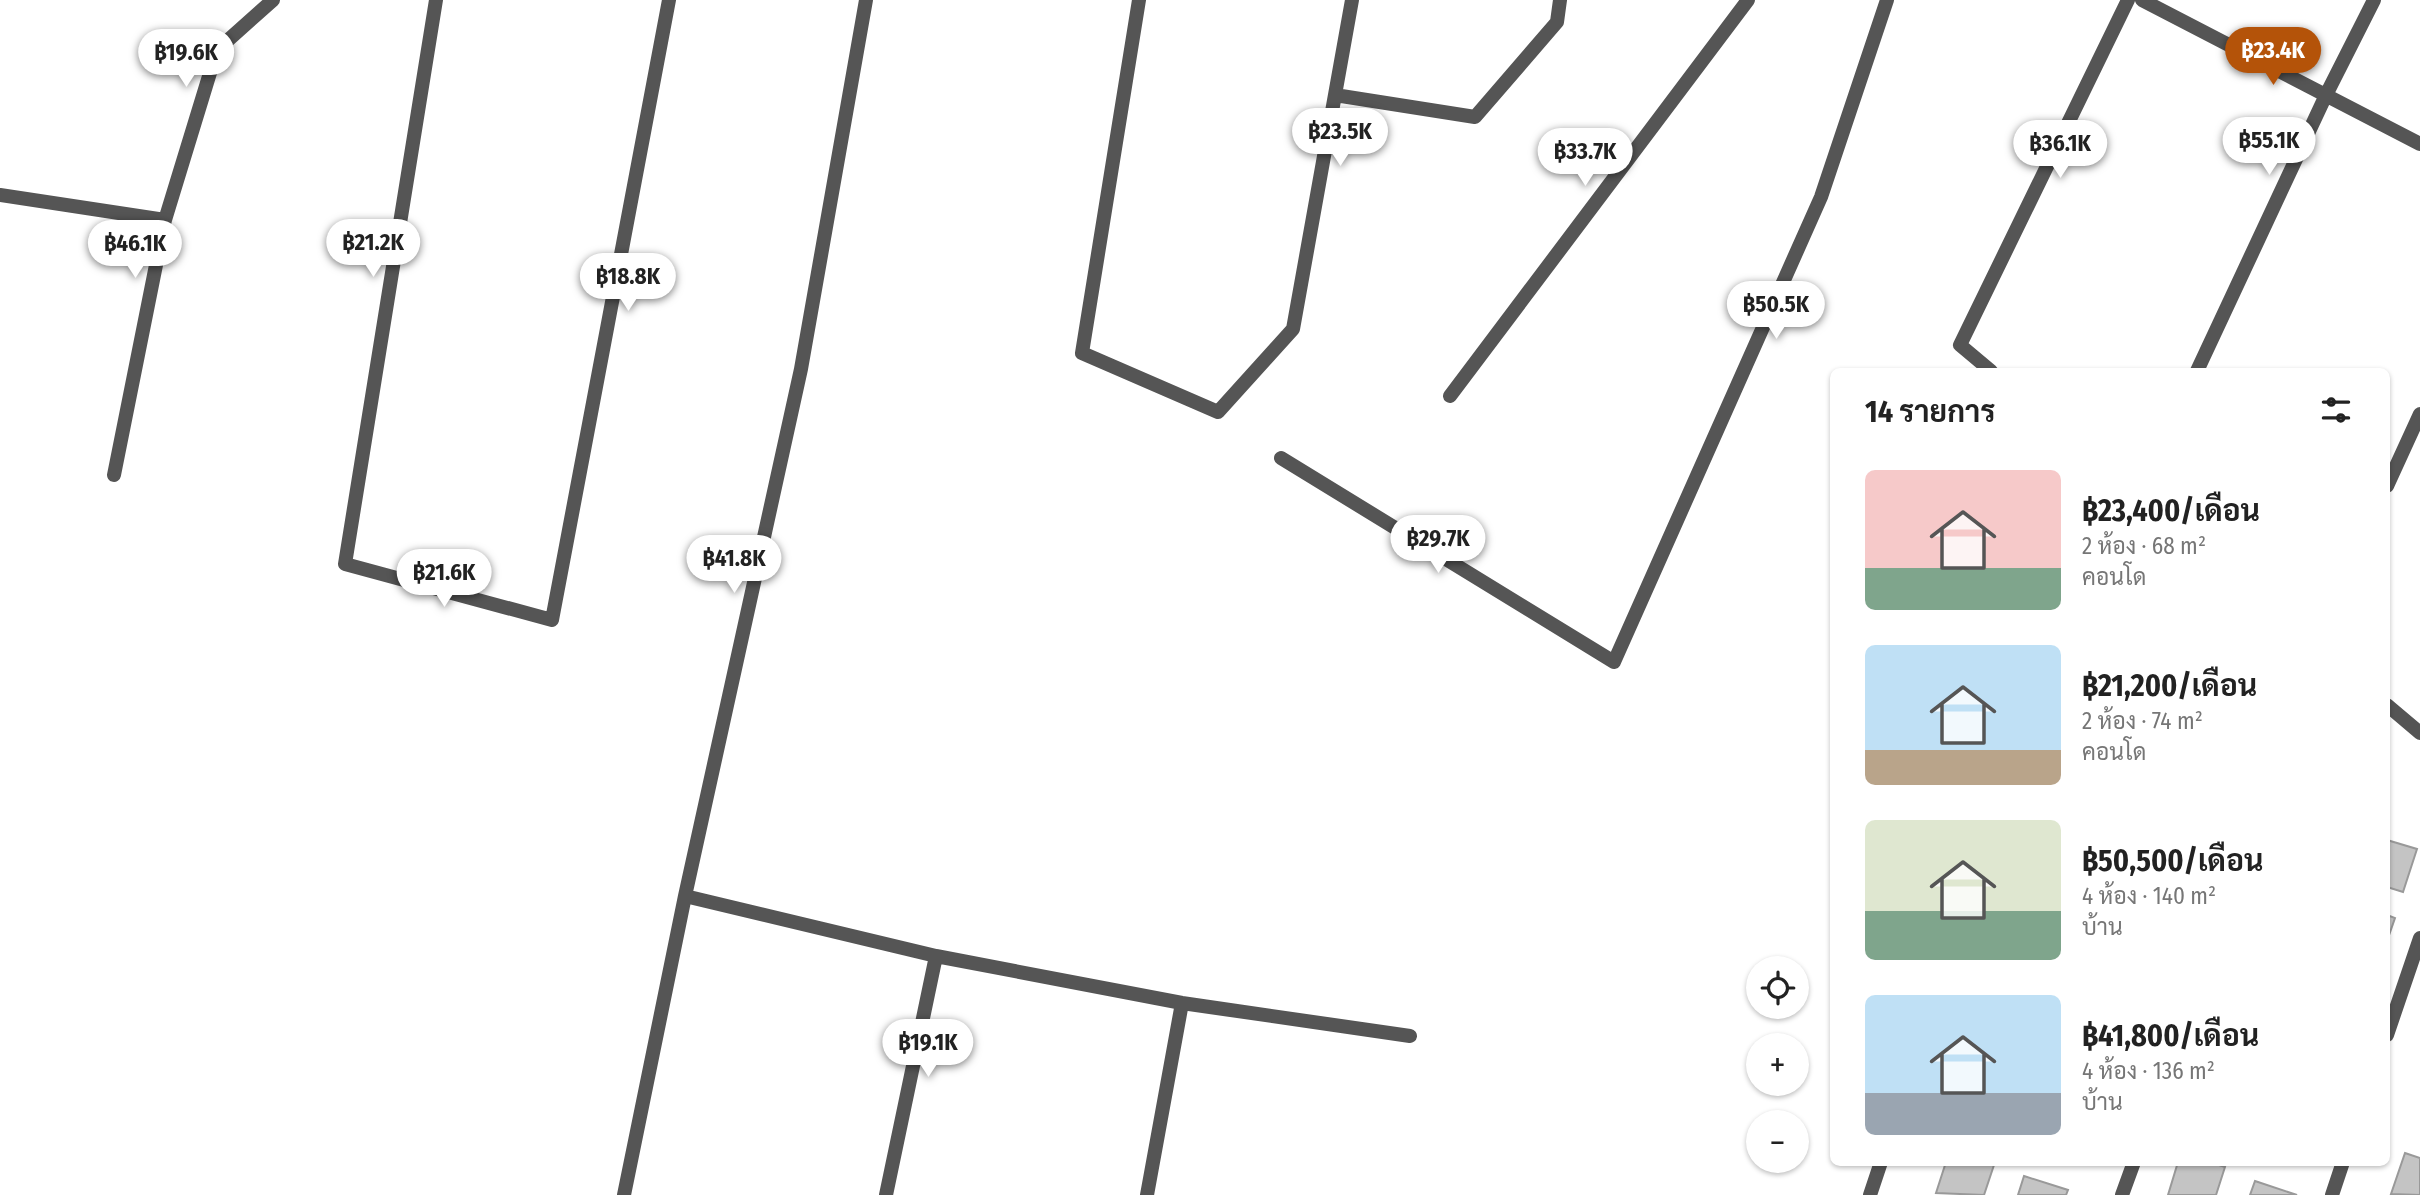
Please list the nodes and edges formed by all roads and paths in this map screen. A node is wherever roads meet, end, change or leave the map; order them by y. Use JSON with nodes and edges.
{"nodes":[{"id":1,"x":273,"y":0,"type":"edge"},
{"id":2,"x":436,"y":0,"type":"edge"},
{"id":3,"x":669,"y":0,"type":"edge"},
{"id":4,"x":866,"y":0,"type":"edge"},
{"id":5,"x":1139,"y":0,"type":"edge"},
{"id":6,"x":1352,"y":0,"type":"edge"},
{"id":7,"x":1560,"y":0,"type":"edge"},
{"id":8,"x":1748,"y":0,"type":"edge"},
{"id":9,"x":1887,"y":0,"type":"edge"},
{"id":10,"x":2128,"y":0,"type":"edge"},
{"id":11,"x":2142,"y":0,"type":"edge"},
{"id":12,"x":2374,"y":0,"type":"edge"},
{"id":13,"x":1335,"y":95,"type":"junction"},
{"id":14,"x":2326,"y":95,"type":"junction"},
{"id":15,"x":2420,"y":144,"type":"edge"},
{"id":16,"x":0,"y":195,"type":"edge"},
{"id":17,"x":165,"y":220,"type":"junction"},
{"id":18,"x":1988,"y":368,"type":"edge"},
{"id":19,"x":2198,"y":368,"type":"edge"},
{"id":20,"x":1450,"y":396,"type":"dead end"},
{"id":21,"x":2420,"y":414,"type":"edge"},
{"id":22,"x":1281,"y":458,"type":"dead end"},
{"id":23,"x":114,"y":475,"type":"dead end"},
{"id":24,"x":2390,"y":479,"type":"edge"},
{"id":25,"x":2390,"y":708,"type":"edge"},
{"id":26,"x":2420,"y":733,"type":"edge"},
{"id":27,"x":685,"y":896,"type":"junction"},
{"id":28,"x":2420,"y":938,"type":"edge"},
{"id":29,"x":936,"y":956,"type":"junction"},
{"id":30,"x":1182,"y":1003,"type":"junction"},
{"id":31,"x":2390,"y":1026,"type":"edge"},
{"id":32,"x":1410,"y":1036,"type":"dead end"},
{"id":33,"x":1880,"y":1166,"type":"edge"},
{"id":34,"x":2133,"y":1166,"type":"edge"},
{"id":35,"x":2342,"y":1166,"type":"edge"},
{"id":36,"x":624,"y":1195,"type":"edge"},
{"id":37,"x":886,"y":1195,"type":"edge"},
{"id":38,"x":1147,"y":1195,"type":"edge"},
{"id":39,"x":1870,"y":1195,"type":"edge"},
{"id":40,"x":2122,"y":1195,"type":"edge"},
{"id":41,"x":2332,"y":1195,"type":"edge"}],
"edges":[{"from":1,"to":17,"type":"street"},
{"from":2,"to":3,"type":"street"},
{"from":4,"to":27,"type":"street"},
{"from":5,"to":13,"type":"street"},
{"from":6,"to":13,"type":"street"},
{"from":7,"to":13,"type":"street"},
{"from":8,"to":20,"type":"street"},
{"from":9,"to":22,"type":"street"},
{"from":10,"to":18,"type":"street"},
{"from":11,"to":14,"type":"street"},
{"from":12,"to":14,"type":"street"},
{"from":14,"to":15,"type":"street"},
{"from":14,"to":19,"type":"street"},
{"from":16,"to":17,"type":"street"},
{"from":17,"to":23,"type":"street"},
{"from":21,"to":24,"type":"street"},
{"from":25,"to":26,"type":"street"},
{"from":27,"to":29,"type":"street"},
{"from":27,"to":36,"type":"street"},
{"from":28,"to":31,"type":"street"},
{"from":29,"to":30,"type":"street"},
{"from":29,"to":37,"type":"street"},
{"from":30,"to":32,"type":"street"},
{"from":30,"to":38,"type":"street"},
{"from":33,"to":39,"type":"street"},
{"from":34,"to":40,"type":"street"},
{"from":35,"to":41,"type":"street"}]}
